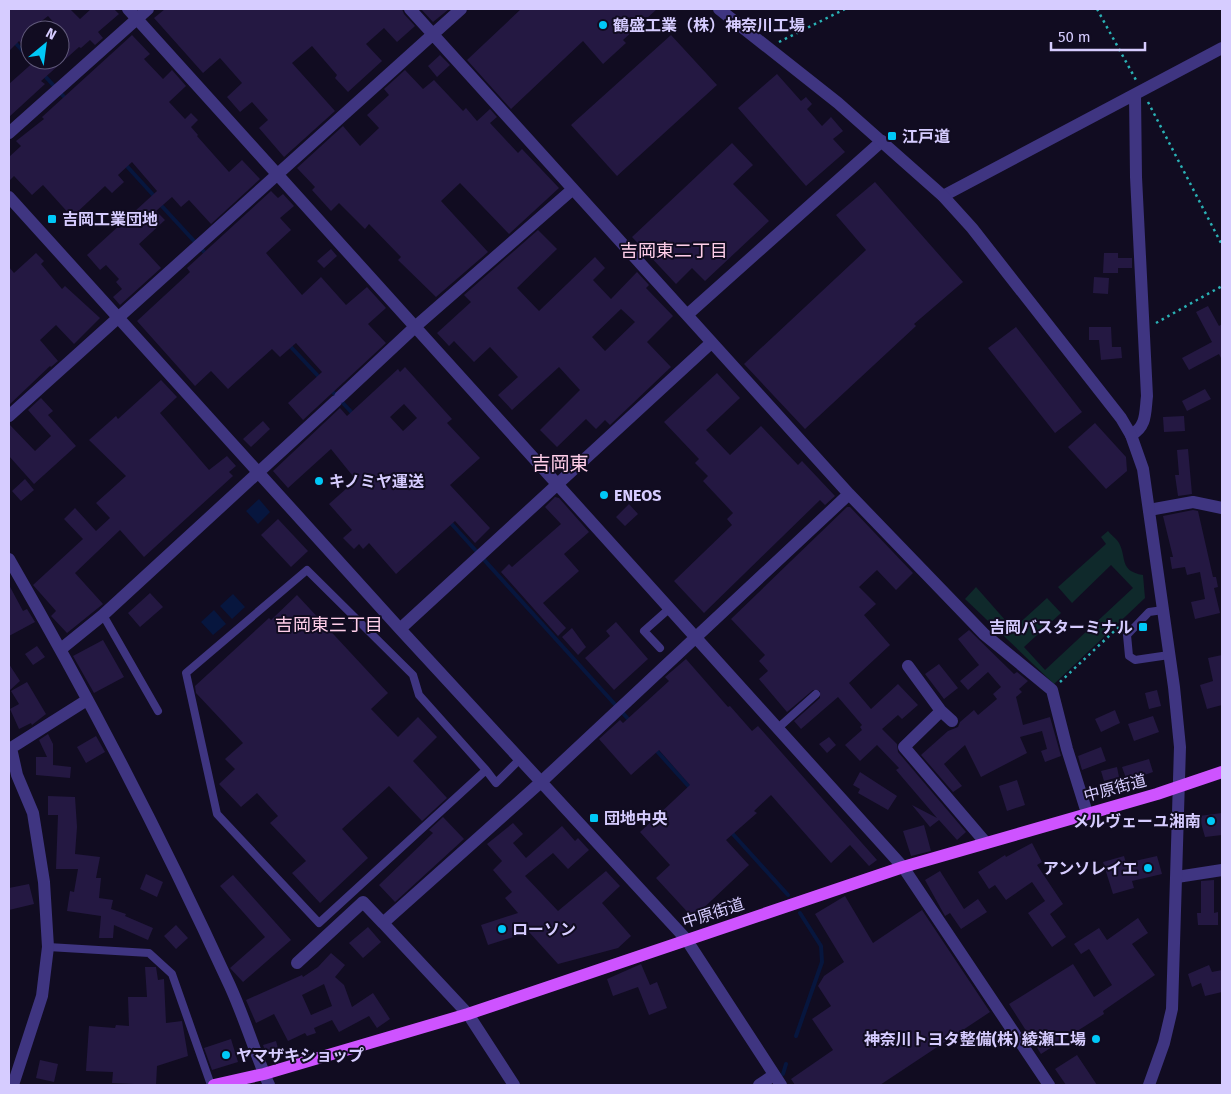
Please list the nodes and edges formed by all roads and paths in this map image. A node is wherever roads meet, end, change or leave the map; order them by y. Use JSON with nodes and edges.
{"nodes":[{"id":1,"x":128,"y":9,"type":"edge"},
{"id":2,"x":148,"y":9,"type":"edge"},
{"id":3,"x":410,"y":9,"type":"edge"},
{"id":4,"x":461,"y":9,"type":"edge"},
{"id":5,"x":719,"y":9,"type":"edge"},
{"id":6,"x":845,"y":9,"type":"edge"},
{"id":7,"x":1097,"y":9,"type":"edge"},
{"id":8,"x":137,"y":19,"type":"junction"},
{"id":9,"x":433,"y":34,"type":"junction"},
{"id":10,"x":1222,"y":48,"type":"edge"},
{"id":11,"x":772,"y":51,"type":"junction"},
{"id":12,"x":1138,"y":93,"type":"junction"},
{"id":13,"x":9,"y":133,"type":"edge"},
{"id":14,"x":882,"y":141,"type":"junction"},
{"id":15,"x":277,"y":173,"type":"junction"},
{"id":16,"x":573,"y":189,"type":"junction"},
{"id":17,"x":943,"y":196,"type":"junction"},
{"id":18,"x":9,"y":197,"type":"edge"},
{"id":19,"x":1222,"y":245,"type":"edge"},
{"id":20,"x":1222,"y":286,"type":"edge"},
{"id":21,"x":687,"y":315,"type":"junction"},
{"id":22,"x":118,"y":318,"type":"junction"},
{"id":23,"x":416,"y":326,"type":"junction"},
{"id":24,"x":1144,"y":330,"type":"junction"},
{"id":25,"x":712,"y":343,"type":"junction"},
{"id":26,"x":9,"y":416,"type":"edge"},
{"id":27,"x":1131,"y":435,"type":"junction"},
{"id":28,"x":259,"y":472,"type":"junction"},
{"id":29,"x":558,"y":483,"type":"junction"},
{"id":30,"x":848,"y":494,"type":"junction"},
{"id":31,"x":1222,"y":508,"type":"edge"},
{"id":32,"x":1149,"y":510,"type":"junction"},
{"id":33,"x":9,"y":559,"type":"edge"},
{"id":34,"x":670,"y":608,"type":"junction"},
{"id":35,"x":1163,"y":610,"type":"junction"},
{"id":36,"x":103,"y":615,"type":"junction"},
{"id":37,"x":1130,"y":616,"type":"dead end"},
{"id":38,"x":400,"y":629,"type":"junction"},
{"id":39,"x":696,"y":637,"type":"junction"},
{"id":40,"x":660,"y":648,"type":"dead end"},
{"id":41,"x":61,"y":649,"type":"junction"},
{"id":42,"x":1169,"y":655,"type":"junction"},
{"id":43,"x":908,"y":666,"type":"dead end"},
{"id":44,"x":1052,"y":690,"type":"junction"},
{"id":45,"x":816,"y":694,"type":"dead end"},
{"id":46,"x":87,"y":700,"type":"junction"},
{"id":47,"x":158,"y":711,"type":"dead end"},
{"id":48,"x":941,"y":711,"type":"junction"},
{"id":49,"x":952,"y":721,"type":"dead end"},
{"id":50,"x":778,"y":728,"type":"junction"},
{"id":51,"x":520,"y":759,"type":"junction"},
{"id":52,"x":486,"y":770,"type":"junction"},
{"id":53,"x":1222,"y":772,"type":"edge"},
{"id":54,"x":13,"y":774,"type":"edge"},
{"id":55,"x":540,"y":782,"type":"junction"},
{"id":56,"x":1180,"y":786,"type":"junction"},
{"id":57,"x":1087,"y":813,"type":"junction"},
{"id":58,"x":986,"y":843,"type":"junction"},
{"id":59,"x":903,"y":868,"type":"junction"},
{"id":60,"x":1222,"y":870,"type":"edge"},
{"id":61,"x":1176,"y":877,"type":"junction"},
{"id":62,"x":384,"y":923,"type":"junction"},
{"id":63,"x":686,"y":939,"type":"junction"},
{"id":64,"x":48,"y":947,"type":"junction"},
{"id":65,"x":297,"y":963,"type":"dead end"},
{"id":66,"x":468,"y":1014,"type":"junction"},
{"id":67,"x":266,"y":1079,"type":"edge"},
{"id":68,"x":778,"y":1080,"type":"edge"},
{"id":69,"x":13,"y":1085,"type":"edge"},
{"id":70,"x":212,"y":1085,"type":"edge"},
{"id":71,"x":514,"y":1085,"type":"edge"},
{"id":72,"x":758,"y":1085,"type":"edge"},
{"id":73,"x":1049,"y":1085,"type":"edge"},
{"id":74,"x":1151,"y":1085,"type":"edge"}],
"edges":[{"from":1,"to":8,"type":"street"},
{"from":2,"to":8,"type":"street"},
{"from":3,"to":9,"type":"street"},
{"from":4,"to":9,"type":"street"},
{"from":5,"to":11,"type":"street"},
{"from":6,"to":11,"type":"path"},
{"from":7,"to":12,"type":"path"},
{"from":8,"to":13,"type":"street"},
{"from":8,"to":15,"type":"street"},
{"from":9,"to":15,"type":"street"},
{"from":9,"to":16,"type":"street"},
{"from":10,"to":12,"type":"street"},
{"from":11,"to":14,"type":"street"},
{"from":12,"to":17,"type":"street"},
{"from":12,"to":19,"type":"path"},
{"from":12,"to":24,"type":"street"},
{"from":14,"to":17,"type":"street"},
{"from":14,"to":21,"type":"street"},
{"from":15,"to":22,"type":"street"},
{"from":15,"to":23,"type":"street"},
{"from":16,"to":21,"type":"street"},
{"from":16,"to":23,"type":"street"},
{"from":17,"to":27,"type":"street"},
{"from":18,"to":22,"type":"street"},
{"from":20,"to":24,"type":"path"},
{"from":21,"to":25,"type":"street"},
{"from":22,"to":26,"type":"street"},
{"from":22,"to":28,"type":"street"},
{"from":23,"to":28,"type":"street"},
{"from":23,"to":29,"type":"street"},
{"from":24,"to":27,"type":"street"},
{"from":25,"to":29,"type":"street"},
{"from":25,"to":30,"type":"street"},
{"from":27,"to":32,"type":"street"},
{"from":28,"to":36,"type":"street"},
{"from":28,"to":38,"type":"street"},
{"from":29,"to":34,"type":"street"},
{"from":29,"to":38,"type":"street"},
{"from":30,"to":39,"type":"street"},
{"from":30,"to":44,"type":"street"},
{"from":31,"to":32,"type":"street"},
{"from":32,"to":35,"type":"street"},
{"from":33,"to":41,"type":"street"},
{"from":34,"to":39,"type":"street"},
{"from":34,"to":40,"type":"lane"},
{"from":35,"to":42,"type":"street"},
{"from":35,"to":42,"type":"lane"},
{"from":36,"to":41,"type":"street"},
{"from":36,"to":47,"type":"lane"},
{"from":37,"to":44,"type":"path"},
{"from":38,"to":51,"type":"street"},
{"from":39,"to":50,"type":"street"},
{"from":39,"to":55,"type":"street"},
{"from":41,"to":46,"type":"street"},
{"from":42,"to":56,"type":"street"},
{"from":43,"to":48,"type":"street"},
{"from":44,"to":57,"type":"street"},
{"from":45,"to":50,"type":"lane"},
{"from":46,"to":54,"type":"street"},
{"from":46,"to":67,"type":"street"},
{"from":48,"to":49,"type":"street"},
{"from":48,"to":58,"type":"street"},
{"from":50,"to":59,"type":"street"},
{"from":51,"to":52,"type":"lane"},
{"from":51,"to":55,"type":"street"},
{"from":52,"to":52,"type":"lane"},
{"from":53,"to":56,"type":"main road","name":"中原街道"},
{"from":54,"to":64,"type":"street"},
{"from":55,"to":62,"type":"street"},
{"from":55,"to":63,"type":"street"},
{"from":56,"to":57,"type":"main road","name":"中原街道"},
{"from":56,"to":61,"type":"street"},
{"from":57,"to":58,"type":"main road","name":"中原街道"},
{"from":58,"to":59,"type":"main road","name":"中原街道"},
{"from":59,"to":63,"type":"main road","name":"中原街道"},
{"from":59,"to":73,"type":"street"},
{"from":60,"to":61,"type":"street"},
{"from":61,"to":74,"type":"street"},
{"from":62,"to":65,"type":"street"},
{"from":62,"to":66,"type":"street"},
{"from":63,"to":66,"type":"main road","name":"中原街道"},
{"from":63,"to":68,"type":"street"},
{"from":64,"to":69,"type":"street"},
{"from":64,"to":70,"type":"lane"},
{"from":66,"to":67,"type":"main road","name":"中原街道"},
{"from":66,"to":71,"type":"street"},
{"from":67,"to":70,"type":"main road","name":"中原街道"},
{"from":68,"to":72,"type":"street"}]}
